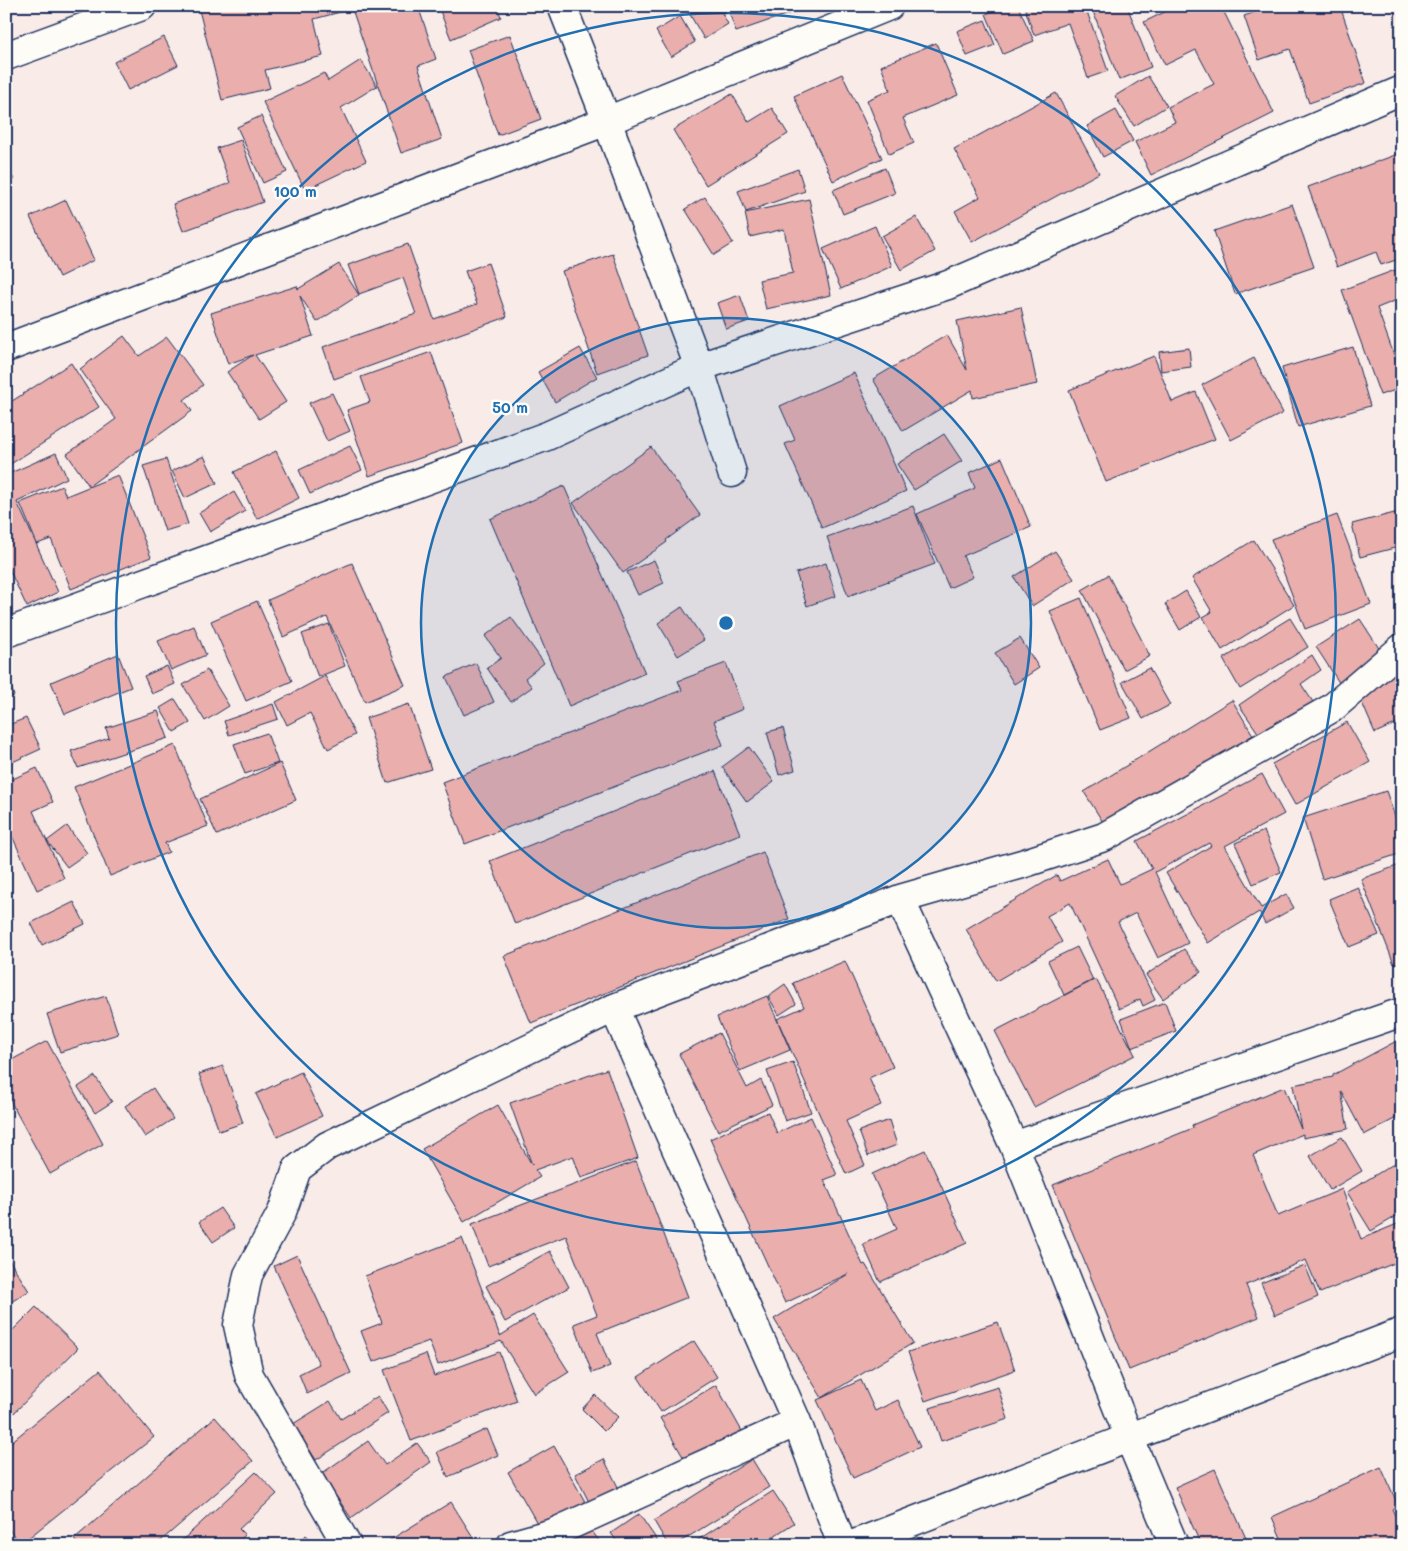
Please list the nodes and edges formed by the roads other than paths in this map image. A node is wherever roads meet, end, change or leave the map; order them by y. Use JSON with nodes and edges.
{"nodes":[{"id":1,"x":142,"y":6,"type":"edge"},
{"id":2,"x":562,"y":6,"type":"edge"},
{"id":3,"x":889,"y":6,"type":"edge"},
{"id":4,"x":6,"y":56,"type":"edge"},
{"id":5,"x":1402,"y":90,"type":"edge"},
{"id":6,"x":607,"y":121,"type":"junction"},
{"id":7,"x":6,"y":348,"type":"edge"},
{"id":8,"x":699,"y":367,"type":"junction"},
{"id":9,"x":732,"y":473,"type":"dead end"},
{"id":10,"x":7,"y":632,"type":"edge"},
{"id":11,"x":1402,"y":648,"type":"edge"},
{"id":12,"x":900,"y":899,"type":"junction"},
{"id":13,"x":614,"y":1008,"type":"junction"},
{"id":14,"x":1402,"y":1012,"type":"edge"},
{"id":15,"x":1014,"y":1146,"type":"junction"},
{"id":16,"x":1402,"y":1332,"type":"edge"},
{"id":17,"x":797,"y":1422,"type":"junction"},
{"id":18,"x":1130,"y":1438,"type":"junction"},
{"id":19,"x":347,"y":1545,"type":"edge"},
{"id":20,"x":511,"y":1545,"type":"edge"},
{"id":21,"x":842,"y":1545,"type":"edge"},
{"id":22,"x":852,"y":1545,"type":"edge"},
{"id":23,"x":1174,"y":1545,"type":"edge"}],
"edges":[{"from":1,"to":4,"type":"street"},
{"from":2,"to":6,"type":"street"},
{"from":3,"to":6,"type":"street"},
{"from":5,"to":8,"type":"street"},
{"from":6,"to":7,"type":"street"},
{"from":6,"to":8,"type":"street"},
{"from":8,"to":9,"type":"street"},
{"from":8,"to":10,"type":"street"},
{"from":11,"to":12,"type":"street"},
{"from":12,"to":13,"type":"street"},
{"from":12,"to":15,"type":"street"},
{"from":13,"to":17,"type":"street"},
{"from":13,"to":19,"type":"street"},
{"from":14,"to":15,"type":"street"},
{"from":15,"to":18,"type":"street"},
{"from":16,"to":18,"type":"street"},
{"from":17,"to":20,"type":"street"},
{"from":17,"to":21,"type":"street"},
{"from":18,"to":22,"type":"street"},
{"from":18,"to":23,"type":"street"}]}
